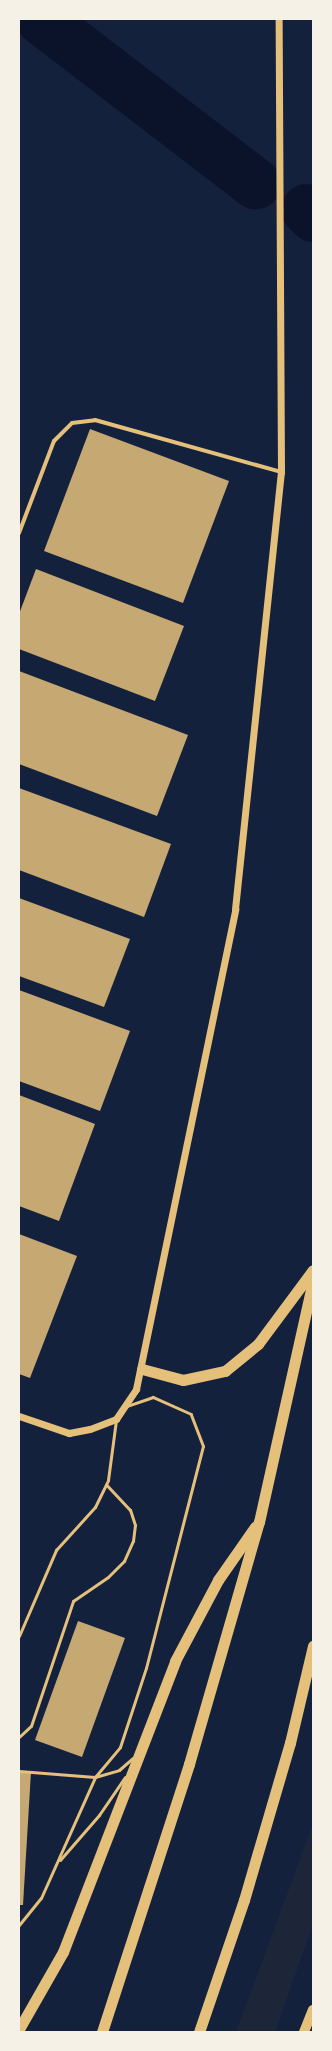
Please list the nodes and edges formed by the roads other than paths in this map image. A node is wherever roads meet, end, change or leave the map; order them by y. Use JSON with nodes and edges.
{"nodes":[{"id":1,"x":279,"y":19,"type":"edge"},
{"id":2,"x":281,"y":472,"type":"junction"},
{"id":3,"x":19,"y":533,"type":"edge"},
{"id":4,"x":313,"y":1270,"type":"edge"},
{"id":5,"x":313,"y":1281,"type":"edge"},
{"id":6,"x":142,"y":1369,"type":"junction"},
{"id":7,"x":127,"y":1406,"type":"junction"},
{"id":8,"x":19,"y":1416,"type":"edge"},
{"id":9,"x":116,"y":1419,"type":"junction"},
{"id":10,"x":106,"y":1484,"type":"junction"},
{"id":11,"x":259,"y":1522,"type":"junction"},
{"id":12,"x":19,"y":1636,"type":"edge"},
{"id":13,"x":313,"y":1646,"type":"edge"},
{"id":14,"x":19,"y":1737,"type":"edge"},
{"id":15,"x":136,"y":1757,"type":"junction"},
{"id":16,"x":19,"y":1771,"type":"edge"},
{"id":17,"x":95,"y":1777,"type":"junction"},
{"id":18,"x":57,"y":1863,"type":"junction"},
{"id":19,"x":19,"y":1925,"type":"edge"},
{"id":20,"x":313,"y":2010,"type":"edge"},
{"id":21,"x":19,"y":2029,"type":"edge"},
{"id":22,"x":102,"y":2032,"type":"edge"},
{"id":23,"x":199,"y":2032,"type":"edge"},
{"id":24,"x":304,"y":2032,"type":"edge"}],
"edges":[{"from":1,"to":2,"type":"street"},
{"from":2,"to":3,"type":"street"},
{"from":2,"to":6,"type":"street"},
{"from":4,"to":6,"type":"highway"},
{"from":5,"to":11,"type":"highway"},
{"from":6,"to":7,"type":"street"},
{"from":7,"to":9,"type":"street"},
{"from":7,"to":17,"type":"lane"},
{"from":8,"to":9,"type":"street"},
{"from":9,"to":10,"type":"lane"},
{"from":10,"to":12,"type":"lane"},
{"from":10,"to":14,"type":"lane"},
{"from":11,"to":15,"type":"highway"},
{"from":11,"to":22,"type":"highway"},
{"from":13,"to":23,"type":"highway"},
{"from":15,"to":17,"type":"lane"},
{"from":15,"to":18,"type":"lane"},
{"from":15,"to":21,"type":"highway"},
{"from":16,"to":17,"type":"lane"},
{"from":17,"to":18,"type":"lane"},
{"from":18,"to":19,"type":"lane"},
{"from":20,"to":24,"type":"main road"}]}
